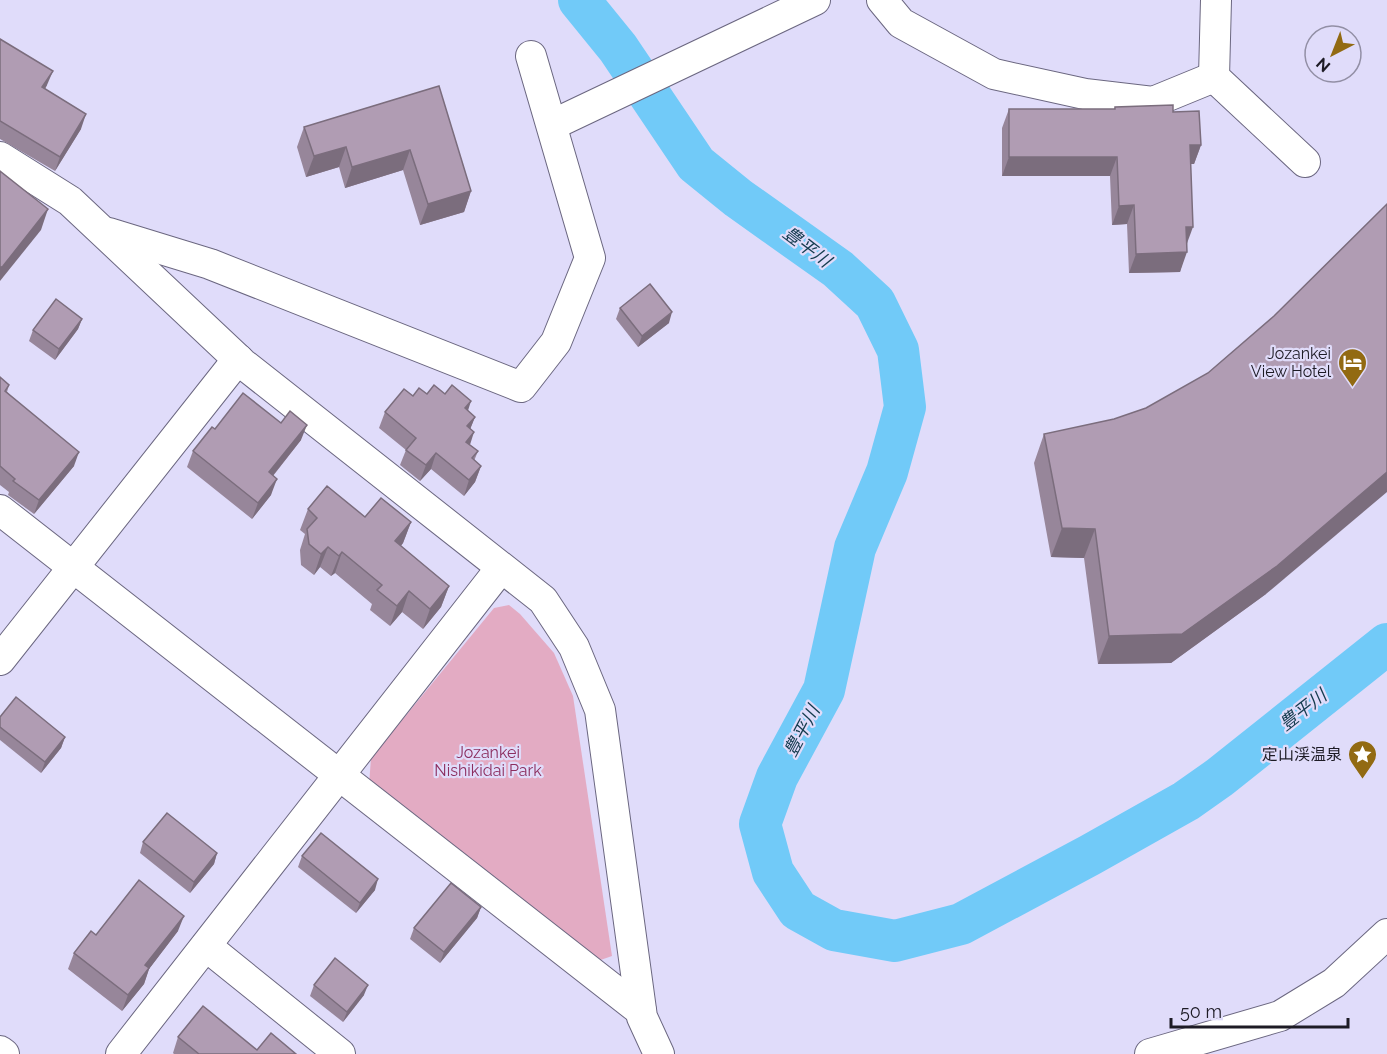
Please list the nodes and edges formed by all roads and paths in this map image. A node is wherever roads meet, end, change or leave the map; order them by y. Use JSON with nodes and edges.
{"nodes":[{"id":1,"x":815,"y":0,"type":"edge"},
{"id":2,"x":882,"y":0,"type":"edge"},
{"id":3,"x":1216,"y":0,"type":"edge"},
{"id":4,"x":531,"y":56,"type":"dead end"},
{"id":5,"x":1214,"y":77,"type":"junction"},
{"id":6,"x":552,"y":125,"type":"junction"},
{"id":7,"x":0,"y":157,"type":"edge"},
{"id":8,"x":1305,"y":162,"type":"dead end"},
{"id":9,"x":101,"y":230,"type":"junction"},
{"id":10,"x":238,"y":359,"type":"junction"},
{"id":11,"x":0,"y":510,"type":"edge"},
{"id":12,"x":74,"y":568,"type":"junction"},
{"id":13,"x":501,"y":568,"type":"junction"},
{"id":14,"x":0,"y":660,"type":"edge"},
{"id":15,"x":340,"y":776,"type":"junction"},
{"id":16,"x":1387,"y":934,"type":"edge"},
{"id":17,"x":206,"y":946,"type":"junction"},
{"id":18,"x":641,"y":1011,"type":"junction"},
{"id":19,"x":0,"y":1051,"type":"edge"},
{"id":20,"x":4,"y":1054,"type":"edge"},
{"id":21,"x":121,"y":1054,"type":"edge"},
{"id":22,"x":340,"y":1054,"type":"edge"},
{"id":23,"x":659,"y":1054,"type":"edge"},
{"id":24,"x":1150,"y":1054,"type":"edge"}],
"edges":[{"from":1,"to":6,"type":"street"},
{"from":2,"to":5,"type":"street"},
{"from":3,"to":5,"type":"street"},
{"from":4,"to":6,"type":"street"},
{"from":5,"to":8,"type":"street"},
{"from":6,"to":9,"type":"street"},
{"from":7,"to":9,"type":"street"},
{"from":9,"to":10,"type":"street"},
{"from":10,"to":12,"type":"street"},
{"from":10,"to":13,"type":"street"},
{"from":11,"to":12,"type":"street"},
{"from":12,"to":14,"type":"street"},
{"from":12,"to":15,"type":"street"},
{"from":13,"to":15,"type":"street"},
{"from":13,"to":18,"type":"street"},
{"from":15,"to":17,"type":"street"},
{"from":15,"to":18,"type":"street"},
{"from":16,"to":24,"type":"street"},
{"from":17,"to":21,"type":"street"},
{"from":17,"to":22,"type":"street"},
{"from":18,"to":23,"type":"street"},
{"from":19,"to":20,"type":"street"}]}
